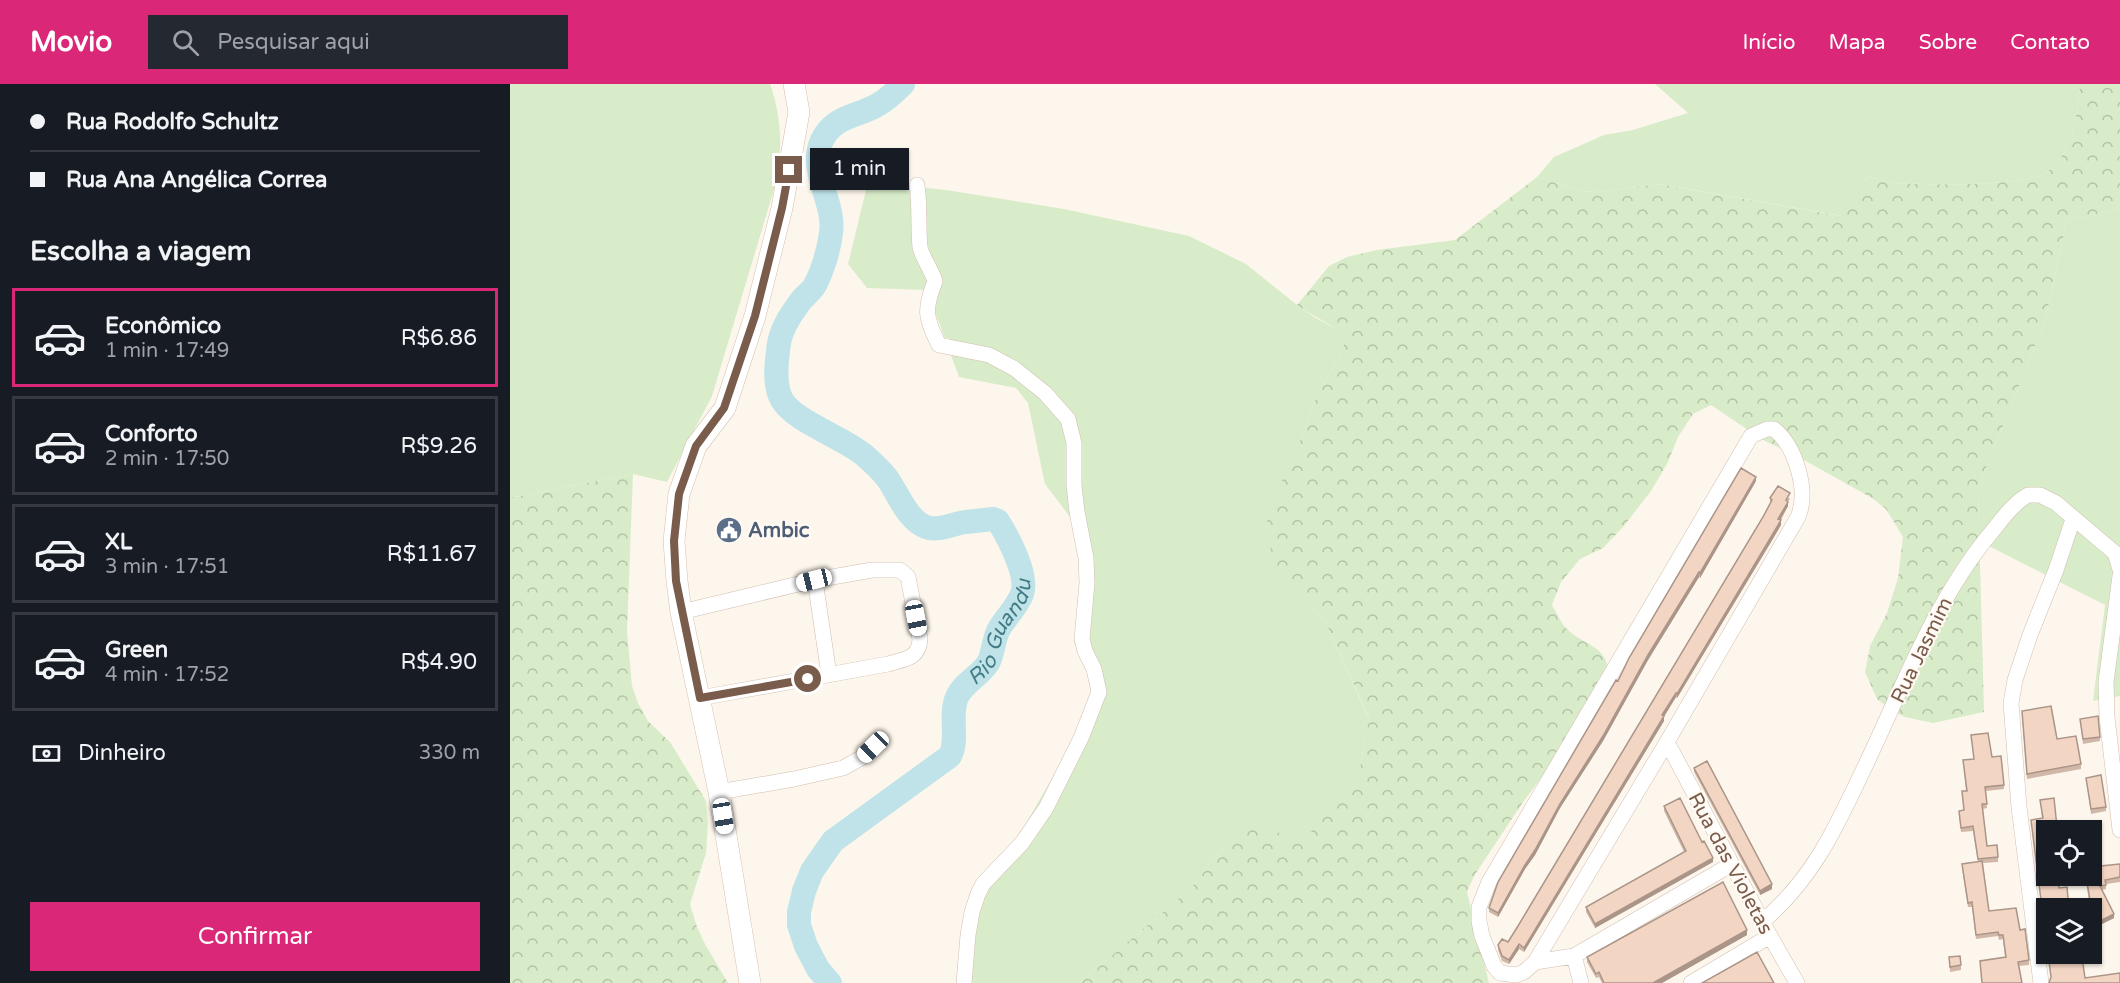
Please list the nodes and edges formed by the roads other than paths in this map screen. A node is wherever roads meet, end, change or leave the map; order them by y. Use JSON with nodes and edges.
{"nodes":[{"id":1,"x":794,"y":84,"type":"edge"},
{"id":2,"x":917,"y":185,"type":"dead end"},
{"id":3,"x":2073,"y":519,"type":"junction"},
{"id":4,"x":2120,"y":569,"type":"edge"},
{"id":5,"x":2120,"y":576,"type":"edge"},
{"id":6,"x":814,"y":580,"type":"junction"},
{"id":7,"x":681,"y":612,"type":"junction"},
{"id":8,"x":829,"y":675,"type":"junction"},
{"id":9,"x":700,"y":698,"type":"junction"},
{"id":10,"x":1667,"y":742,"type":"junction"},
{"id":11,"x":873,"y":747,"type":"dead end"},
{"id":12,"x":719,"y":792,"type":"junction"},
{"id":13,"x":2120,"y":830,"type":"edge"},
{"id":14,"x":1732,"y":864,"type":"junction"},
{"id":15,"x":1763,"y":921,"type":"junction"},
{"id":16,"x":1770,"y":936,"type":"junction"},
{"id":17,"x":1574,"y":956,"type":"junction"},
{"id":18,"x":1534,"y":962,"type":"junction"},
{"id":19,"x":750,"y":983,"type":"edge"},
{"id":20,"x":964,"y":983,"type":"edge"},
{"id":21,"x":1581,"y":983,"type":"edge"},
{"id":22,"x":1691,"y":983,"type":"edge"},
{"id":23,"x":1797,"y":983,"type":"edge"},
{"id":24,"x":2041,"y":983,"type":"edge"}],
"edges":[{"from":1,"to":7,"type":"street"},
{"from":2,"to":20,"type":"street"},
{"from":3,"to":4,"type":"street","name":"Rua Jasmim"},
{"from":3,"to":15,"type":"street","name":"Rua Jasmim"},
{"from":3,"to":24,"type":"street"},
{"from":5,"to":13,"type":"street"},
{"from":6,"to":7,"type":"street"},
{"from":6,"to":8,"type":"street"},
{"from":6,"to":8,"type":"street"},
{"from":7,"to":9,"type":"street"},
{"from":8,"to":9,"type":"street"},
{"from":9,"to":12,"type":"street"},
{"from":10,"to":14,"type":"street","name":"Rua das Violetas"},
{"from":10,"to":18,"type":"street"},
{"from":10,"to":18,"type":"street"},
{"from":11,"to":12,"type":"street"},
{"from":12,"to":19,"type":"street"},
{"from":14,"to":15,"type":"street","name":"Rua das Violetas"},
{"from":14,"to":17,"type":"street"},
{"from":15,"to":16,"type":"street","name":"Rua das Violetas"},
{"from":16,"to":22,"type":"street"},
{"from":16,"to":23,"type":"street","name":"Rua das Violetas"},
{"from":17,"to":18,"type":"street"},
{"from":17,"to":21,"type":"street"}]}
